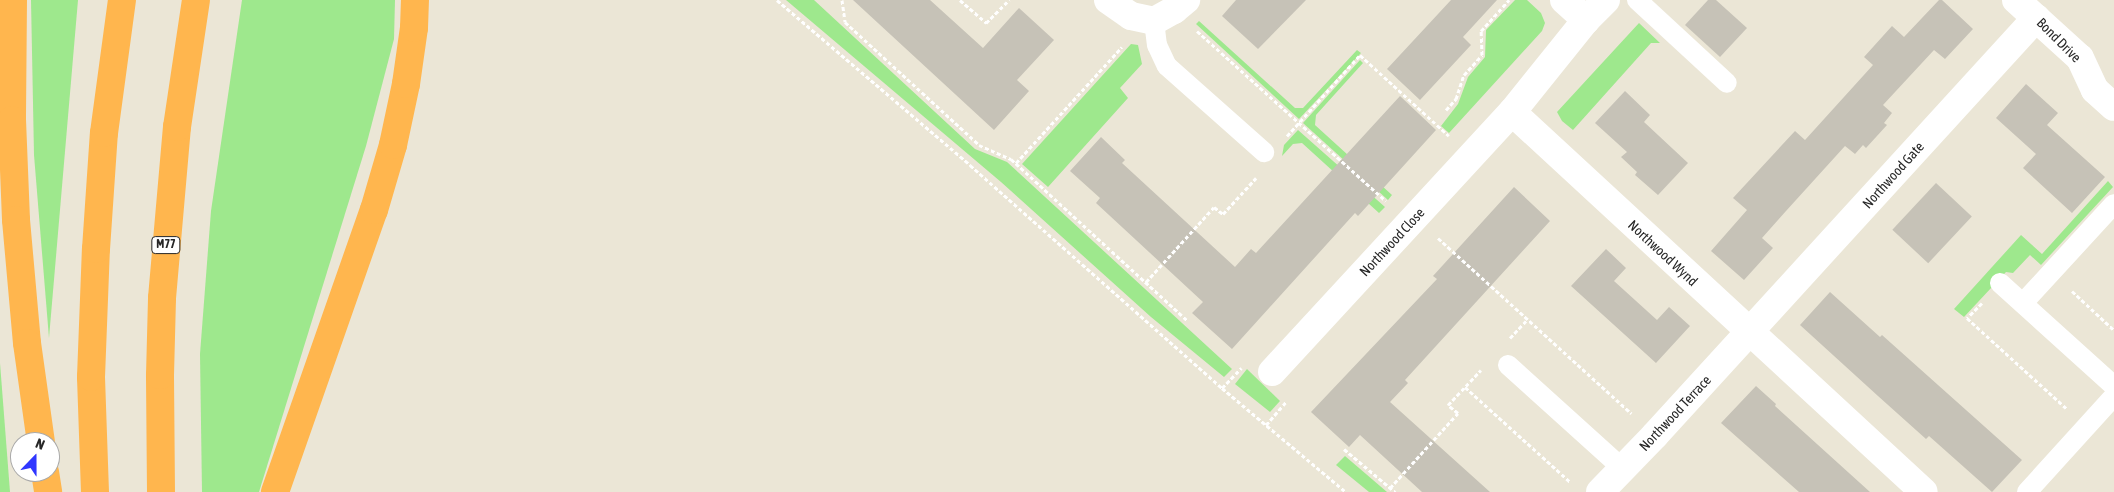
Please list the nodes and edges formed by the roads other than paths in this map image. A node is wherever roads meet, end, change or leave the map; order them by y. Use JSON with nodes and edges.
{"nodes":[{"id":1,"x":13,"y":0,"type":"edge"},
{"id":2,"x":122,"y":0,"type":"edge"},
{"id":3,"x":196,"y":0,"type":"edge"},
{"id":4,"x":415,"y":0,"type":"edge"},
{"id":5,"x":1108,"y":0,"type":"edge"},
{"id":6,"x":1564,"y":0,"type":"edge"},
{"id":7,"x":1606,"y":0,"type":"edge"},
{"id":8,"x":1636,"y":0,"type":"edge"},
{"id":9,"x":2026,"y":9,"type":"edge"},
{"id":10,"x":1163,"y":13,"type":"edge"},
{"id":11,"x":1586,"y":20,"type":"junction"},
{"id":12,"x":1727,"y":83,"type":"dead end"},
{"id":13,"x":2114,"y":107,"type":"edge"},
{"id":14,"x":1512,"y":112,"type":"junction"},
{"id":15,"x":1272,"y":148,"type":"road end"},
{"id":16,"x":2114,"y":204,"type":"edge"},
{"id":17,"x":2000,"y":283,"type":"road end"},
{"id":18,"x":2023,"y":303,"type":"junction"},
{"id":19,"x":1749,"y":333,"type":"junction"},
{"id":20,"x":1508,"y":364,"type":"dead end"},
{"id":21,"x":1272,"y":372,"type":"dead end"},
{"id":22,"x":2114,"y":386,"type":"edge"},
{"id":23,"x":2114,"y":396,"type":"edge"},
{"id":24,"x":40,"y":432,"type":"edge"},
{"id":25,"x":1622,"y":469,"type":"junction"},
{"id":26,"x":95,"y":492,"type":"edge"},
{"id":27,"x":161,"y":492,"type":"edge"},
{"id":28,"x":275,"y":492,"type":"edge"},
{"id":29,"x":1600,"y":492,"type":"edge"},
{"id":30,"x":1924,"y":492,"type":"edge"},
{"id":31,"x":2027,"y":492,"type":"edge"}],
"edges":[{"from":1,"to":24,"type":"highway"},
{"from":2,"to":26,"type":"highway"},
{"from":3,"to":27,"type":"highway","number":"M77"},
{"from":4,"to":28,"type":"highway"},
{"from":5,"to":10,"type":"street"},
{"from":6,"to":11,"type":"street"},
{"from":7,"to":11,"type":"street"},
{"from":8,"to":12,"type":"lane"},
{"from":9,"to":13,"type":"street","name":"Bond Drive"},
{"from":9,"to":19,"type":"street","name":"Northwood Gate"},
{"from":10,"to":15,"type":"lane"},
{"from":11,"to":14,"type":"street"},
{"from":14,"to":19,"type":"street","name":"Northwood Wynd"},
{"from":14,"to":21,"type":"street","name":"Northwood Close"},
{"from":16,"to":18,"type":"lane"},
{"from":17,"to":18,"type":"lane"},
{"from":18,"to":22,"type":"lane"},
{"from":19,"to":25,"type":"street","name":"Northwood Terrace"},
{"from":19,"to":30,"type":"street","name":"Northwood Wynd"},
{"from":20,"to":25,"type":"lane"},
{"from":23,"to":31,"type":"lane"},
{"from":25,"to":29,"type":"street","name":"Northwood Terrace"}]}
